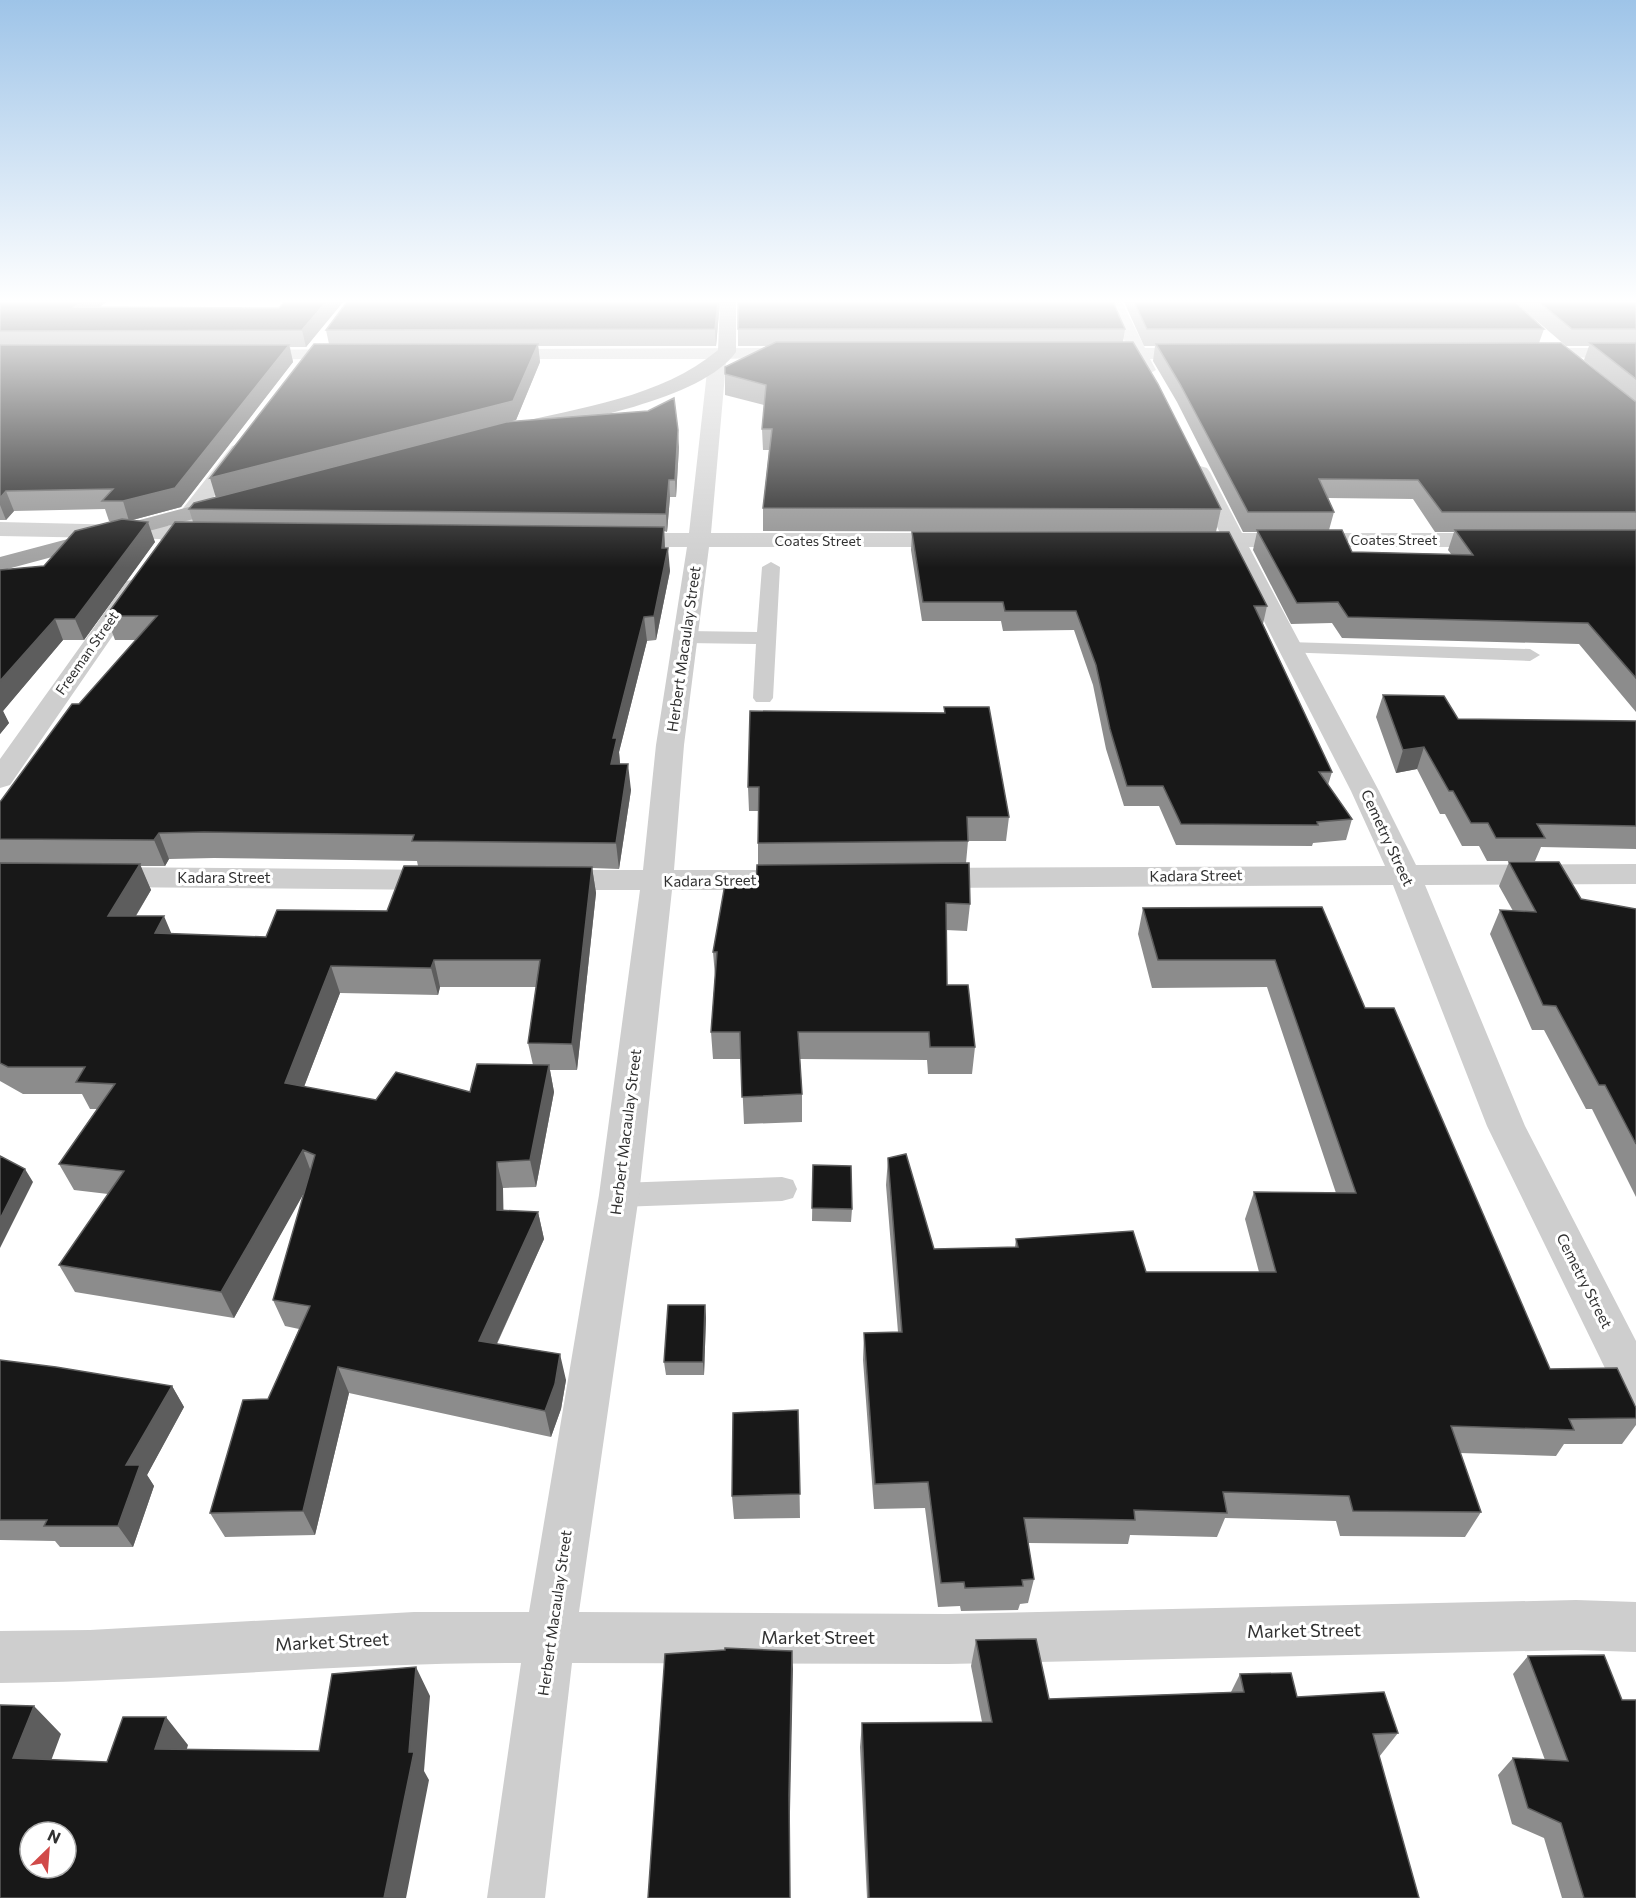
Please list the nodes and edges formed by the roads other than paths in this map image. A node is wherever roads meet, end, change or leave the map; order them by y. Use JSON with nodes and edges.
{"nodes":[{"id":1,"x":654,"y":391,"type":"edge"},
{"id":2,"x":718,"y":391,"type":"edge"},
{"id":3,"x":497,"y":433,"type":"edge"},
{"id":4,"x":250,"y":436,"type":"edge"},
{"id":5,"x":1186,"y":445,"type":"edge"},
{"id":6,"x":256,"y":495,"type":"edge"},
{"id":7,"x":189,"y":513,"type":"junction"},
{"id":8,"x":0,"y":530,"type":"edge"},
{"id":9,"x":128,"y":530,"type":"junction"},
{"id":10,"x":233,"y":535,"type":"edge"},
{"id":11,"x":603,"y":540,"type":"edge"},
{"id":12,"x":973,"y":540,"type":"edge"},
{"id":13,"x":1163,"y":540,"type":"edge"},
{"id":14,"x":1235,"y":540,"type":"junction"},
{"id":15,"x":698,"y":541,"type":"junction"},
{"id":16,"x":1518,"y":541,"type":"edge"},
{"id":17,"x":160,"y":552,"type":"junction"},
{"id":18,"x":0,"y":564,"type":"edge"},
{"id":19,"x":771,"y":567,"type":"dead end"},
{"id":20,"x":687,"y":637,"type":"junction"},
{"id":21,"x":766,"y":638,"type":"junction"},
{"id":22,"x":1288,"y":648,"type":"junction"},
{"id":23,"x":1530,"y":655,"type":"dead end"},
{"id":24,"x":764,"y":698,"type":"dead end"},
{"id":25,"x":0,"y":779,"type":"edge"},
{"id":26,"x":1404,"y":873,"type":"junction"},
{"id":27,"x":1636,"y":874,"type":"edge"},
{"id":28,"x":72,"y":877,"type":"edge"},
{"id":29,"x":835,"y":879,"type":"edge"},
{"id":30,"x":894,"y":879,"type":"edge"},
{"id":31,"x":466,"y":880,"type":"edge"},
{"id":32,"x":525,"y":880,"type":"edge"},
{"id":33,"x":657,"y":881,"type":"junction"},
{"id":34,"x":782,"y":1189,"type":"dead end"},
{"id":35,"x":619,"y":1195,"type":"junction"},
{"id":36,"x":1636,"y":1384,"type":"edge"},
{"id":37,"x":1636,"y":1627,"type":"edge"},
{"id":38,"x":550,"y":1636,"type":"junction"},
{"id":39,"x":0,"y":1657,"type":"edge"},
{"id":40,"x":516,"y":1898,"type":"edge"}],
"edges":[{"from":1,"to":3,"type":"highway"},
{"from":2,"to":15,"type":"street","name":"Herbert Macaulay Street"},
{"from":4,"to":7,"type":"street","name":"Freeman Street"},
{"from":5,"to":14,"type":"street","name":"Cemetry Street"},
{"from":6,"to":7,"type":"highway"},
{"from":7,"to":9,"type":"highway"},
{"from":7,"to":17,"type":"street","name":"Freeman Street"},
{"from":8,"to":9,"type":"street"},
{"from":9,"to":17,"type":"street"},
{"from":9,"to":18,"type":"highway"},
{"from":10,"to":17,"type":"street"},
{"from":11,"to":15,"type":"street","name":"Coates Street"},
{"from":12,"to":15,"type":"street","name":"Coates Street"},
{"from":13,"to":14,"type":"street","name":"Coates Street"},
{"from":14,"to":16,"type":"street","name":"Coates Street"},
{"from":14,"to":22,"type":"street","name":"Cemetry Street"},
{"from":15,"to":20,"type":"street","name":"Herbert Macaulay Street"},
{"from":17,"to":25,"type":"street","name":"Freeman Street"},
{"from":19,"to":21,"type":"lane"},
{"from":20,"to":21,"type":"lane"},
{"from":20,"to":33,"type":"street","name":"Herbert Macaulay Street"},
{"from":21,"to":24,"type":"lane"},
{"from":22,"to":23,"type":"lane"},
{"from":22,"to":26,"type":"street","name":"Cemetry Street"},
{"from":26,"to":27,"type":"street","name":"Kadara Street"},
{"from":26,"to":30,"type":"street","name":"Kadara Street"},
{"from":26,"to":36,"type":"street","name":"Cemetry Street"},
{"from":28,"to":31,"type":"street","name":"Kadara Street"},
{"from":29,"to":33,"type":"street","name":"Kadara Street"},
{"from":32,"to":33,"type":"street","name":"Kadara Street"},
{"from":33,"to":35,"type":"street","name":"Herbert Macaulay Street"},
{"from":34,"to":35,"type":"lane"},
{"from":35,"to":38,"type":"street","name":"Herbert Macaulay Street"},
{"from":37,"to":38,"type":"street","name":"Market Street"},
{"from":38,"to":39,"type":"street","name":"Market Street"},
{"from":38,"to":40,"type":"street","name":"Herbert Macaulay Street"}]}
